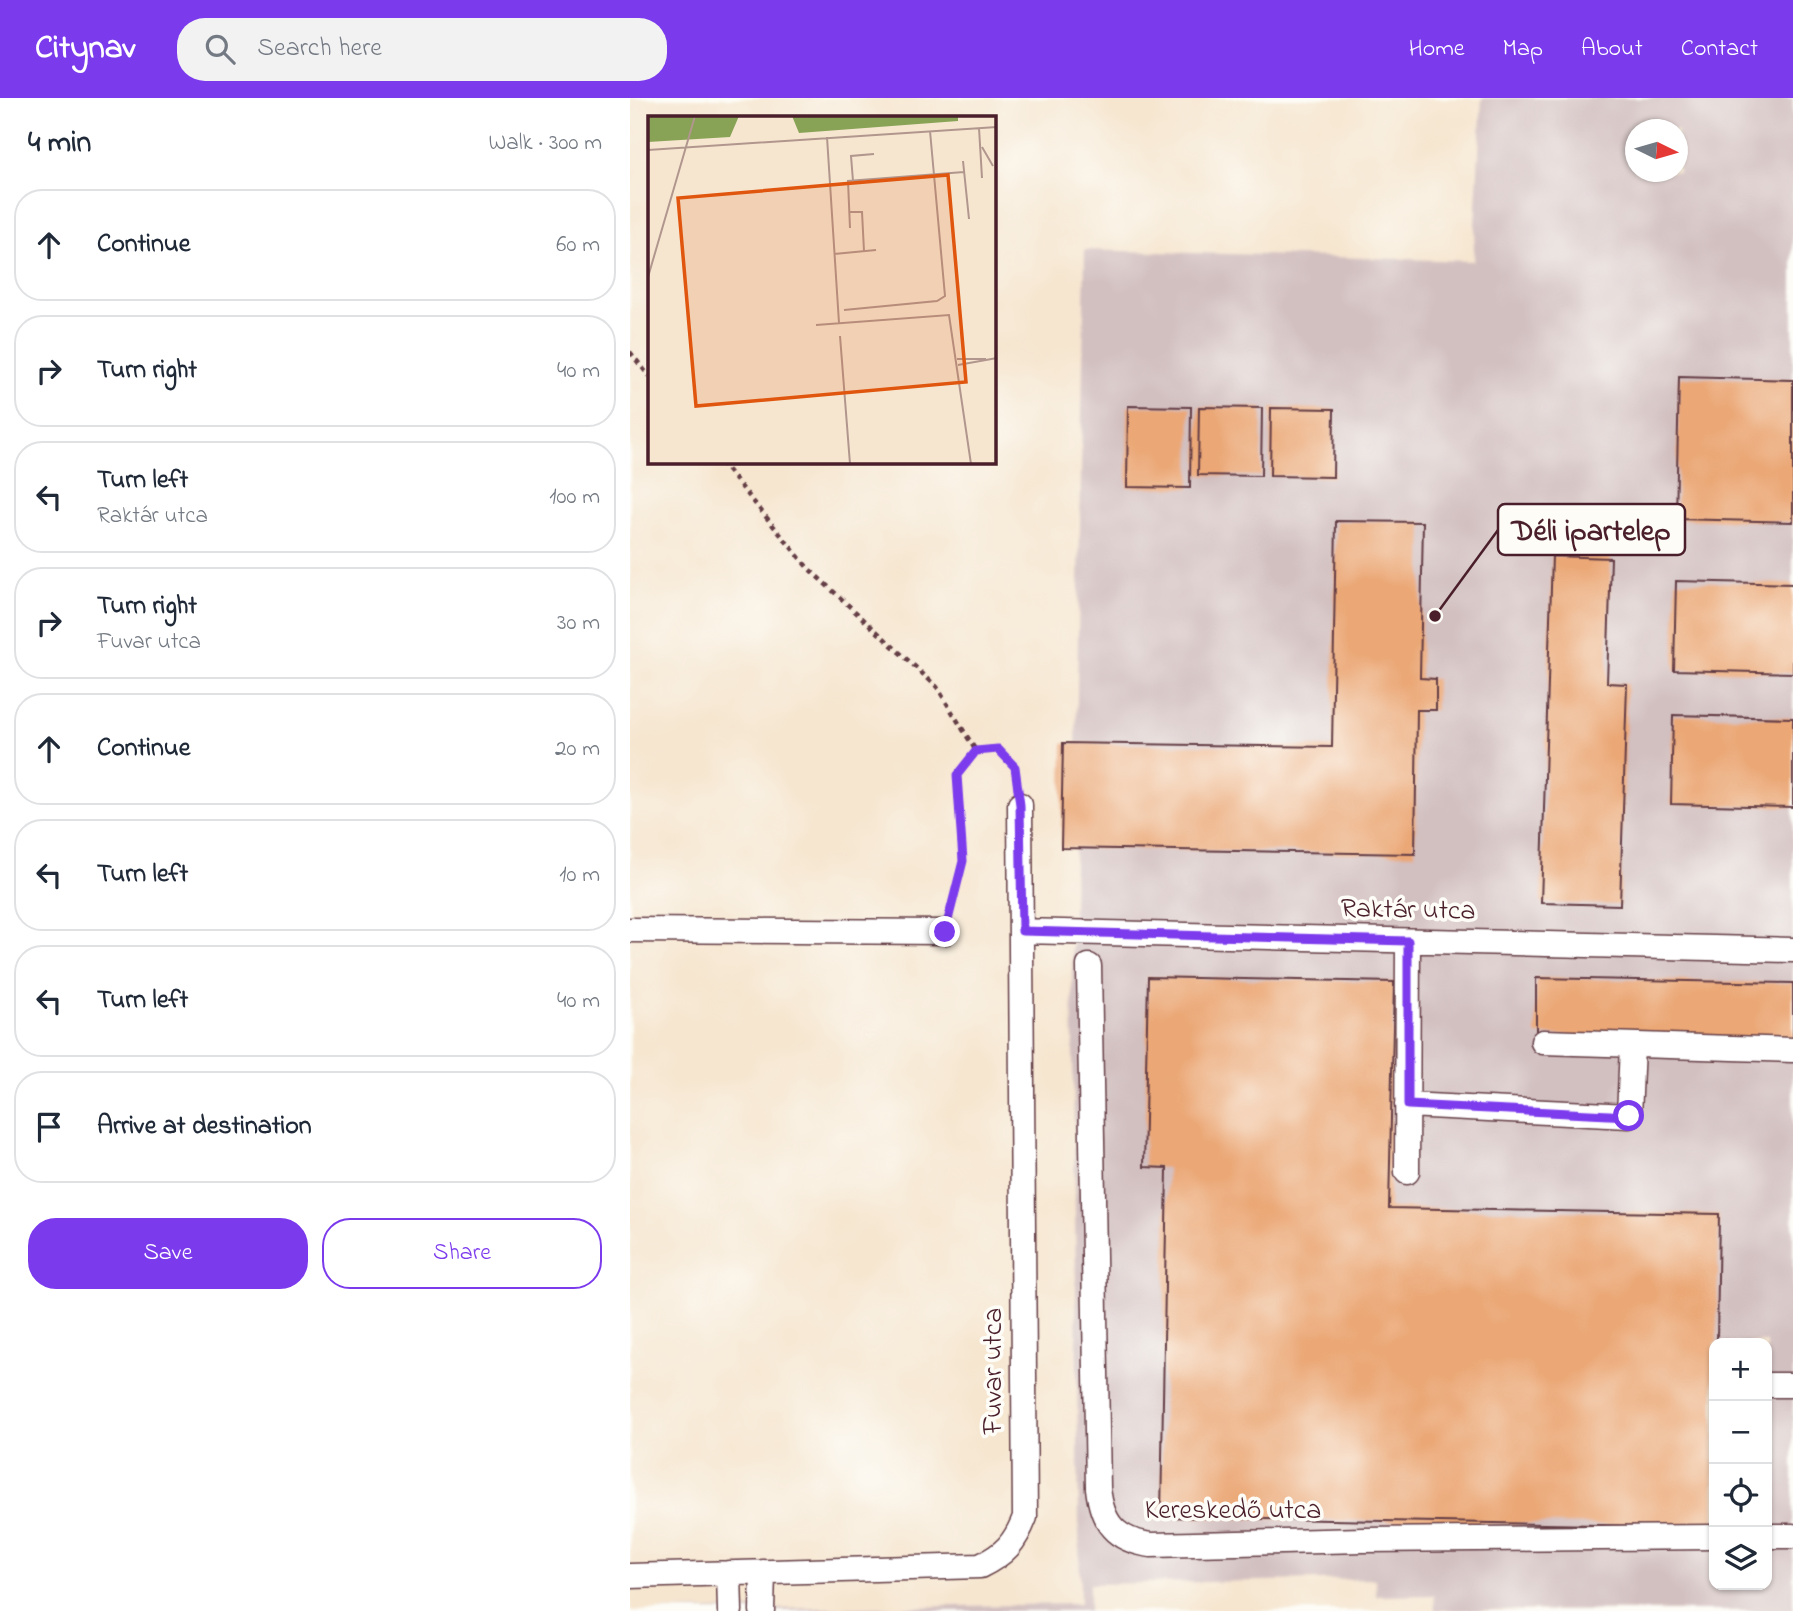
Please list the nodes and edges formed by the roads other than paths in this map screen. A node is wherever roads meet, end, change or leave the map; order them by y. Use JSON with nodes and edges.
{"nodes":[{"id":1,"x":1020,"y":805,"type":"road end"},
{"id":2,"x":630,"y":930,"type":"edge"},
{"id":3,"x":1022,"y":931,"type":"junction"},
{"id":4,"x":945,"y":932,"type":"road end"},
{"id":5,"x":1408,"y":941,"type":"junction"},
{"id":6,"x":1793,"y":950,"type":"edge"},
{"id":7,"x":1089,"y":966,"type":"dead end"},
{"id":8,"x":1543,"y":1042,"type":"dead end"},
{"id":9,"x":1632,"y":1046,"type":"junction"},
{"id":10,"x":1793,"y":1051,"type":"edge"},
{"id":11,"x":1408,"y":1105,"type":"junction"},
{"id":12,"x":1407,"y":1172,"type":"dead end"},
{"id":13,"x":1772,"y":1385,"type":"edge"},
{"id":14,"x":1793,"y":1385,"type":"edge"},
{"id":15,"x":1772,"y":1536,"type":"edge"},
{"id":16,"x":1793,"y":1536,"type":"edge"},
{"id":17,"x":1709,"y":1537,"type":"edge"},
{"id":18,"x":763,"y":1572,"type":"junction"},
{"id":19,"x":729,"y":1573,"type":"junction"},
{"id":20,"x":630,"y":1576,"type":"edge"},
{"id":21,"x":730,"y":1611,"type":"edge"},
{"id":22,"x":762,"y":1611,"type":"edge"}],
"edges":[{"from":1,"to":3,"type":"street","name":"Fuvar utca"},
{"from":2,"to":4,"type":"street"},
{"from":3,"to":5,"type":"street","name":"Raktár utca"},
{"from":3,"to":18,"type":"street","name":"Fuvar utca"},
{"from":5,"to":6,"type":"street","name":"Raktár utca"},
{"from":5,"to":11,"type":"street"},
{"from":7,"to":17,"type":"street","name":"Kereskedő utca"},
{"from":8,"to":9,"type":"street"},
{"from":9,"to":10,"type":"street"},
{"from":9,"to":11,"type":"street"},
{"from":11,"to":12,"type":"street"},
{"from":13,"to":14,"type":"street"},
{"from":15,"to":16,"type":"street"},
{"from":18,"to":19,"type":"street","name":"Fuvar utca"},
{"from":18,"to":22,"type":"street"},
{"from":19,"to":20,"type":"street","name":"Fuvar utca"},
{"from":19,"to":21,"type":"street"}]}
